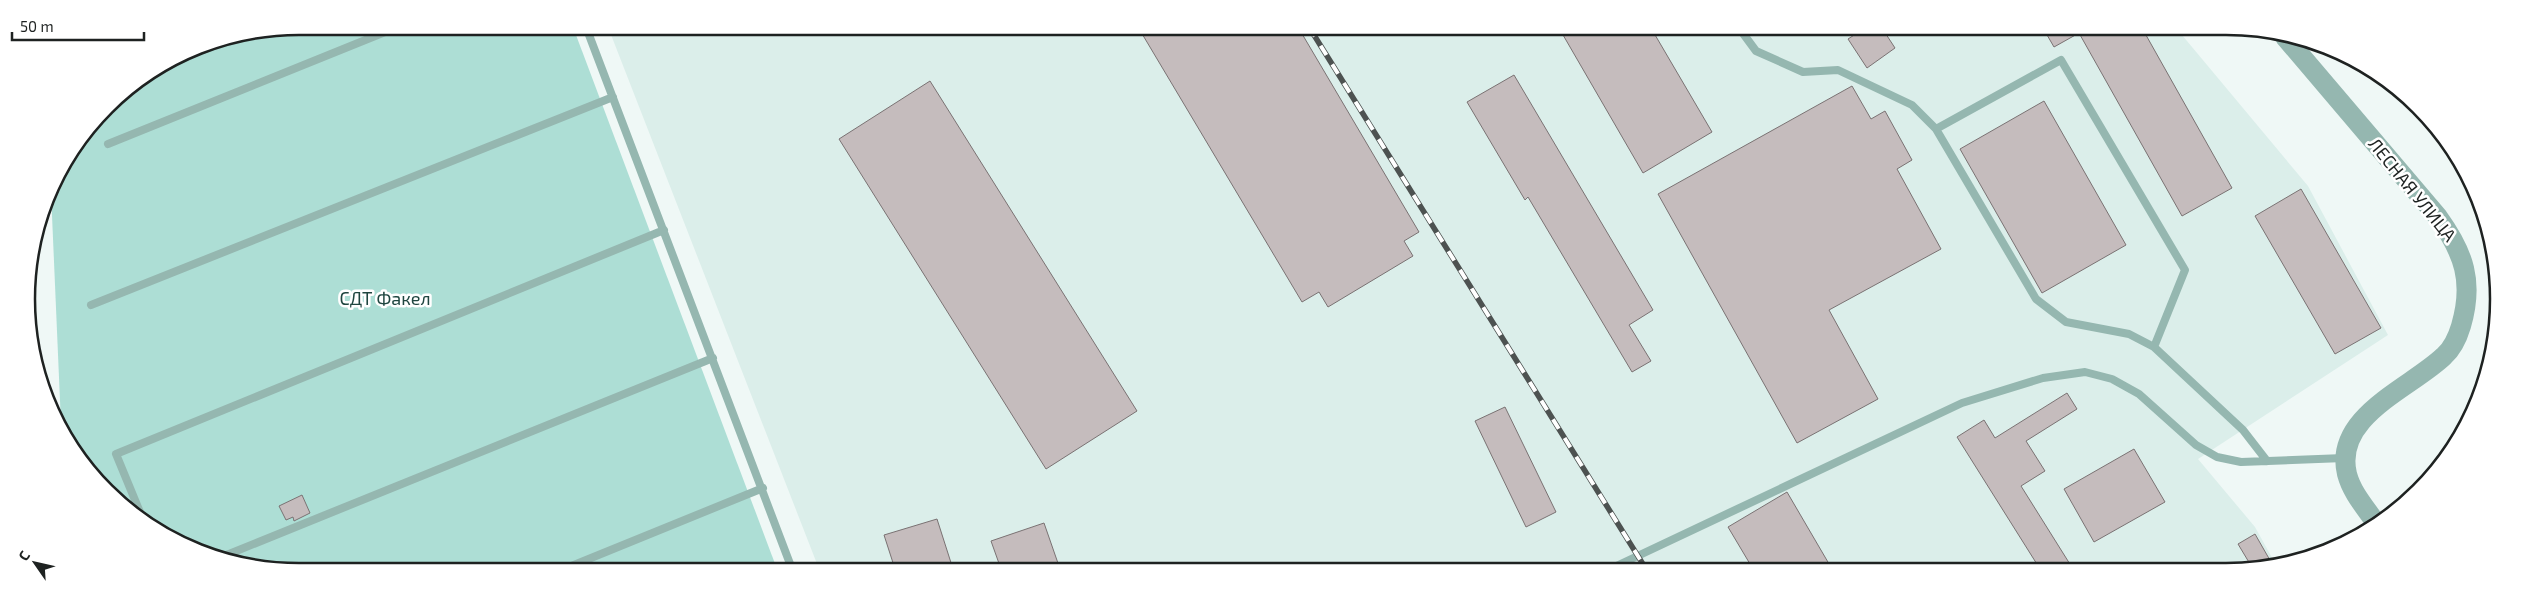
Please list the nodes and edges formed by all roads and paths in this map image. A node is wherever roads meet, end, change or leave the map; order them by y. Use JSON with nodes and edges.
{"nodes":[{"id":1,"x":378,"y":35,"type":"edge"},
{"id":2,"x":589,"y":35,"type":"edge"},
{"id":3,"x":1744,"y":35,"type":"edge"},
{"id":4,"x":2291,"y":43,"type":"edge"},
{"id":5,"x":613,"y":97,"type":"junction"},
{"id":6,"x":1936,"y":129,"type":"junction"},
{"id":7,"x":108,"y":144,"type":"dead end"},
{"id":8,"x":664,"y":230,"type":"junction"},
{"id":9,"x":91,"y":305,"type":"dead end"},
{"id":10,"x":2154,"y":347,"type":"junction"},
{"id":11,"x":713,"y":358,"type":"junction"},
{"id":12,"x":2346,"y":458,"type":"junction"},
{"id":13,"x":2267,"y":461,"type":"junction"},
{"id":14,"x":763,"y":488,"type":"junction"},
{"id":15,"x":138,"y":508,"type":"edge"},
{"id":16,"x":2374,"y":519,"type":"edge"},
{"id":17,"x":230,"y":554,"type":"edge"},
{"id":18,"x":579,"y":563,"type":"edge"},
{"id":19,"x":790,"y":563,"type":"edge"},
{"id":20,"x":1623,"y":563,"type":"edge"}],
"edges":[{"from":1,"to":7,"type":"lane"},
{"from":2,"to":5,"type":"lane"},
{"from":3,"to":6,"type":"lane"},
{"from":4,"to":12,"type":"street","name":"ЛЕСНАЯ УЛИЦА"},
{"from":5,"to":8,"type":"lane"},
{"from":5,"to":9,"type":"lane"},
{"from":6,"to":10,"type":"lane"},
{"from":6,"to":10,"type":"lane"},
{"from":8,"to":11,"type":"lane"},
{"from":8,"to":15,"type":"lane"},
{"from":10,"to":13,"type":"lane"},
{"from":11,"to":14,"type":"lane"},
{"from":11,"to":17,"type":"lane"},
{"from":12,"to":13,"type":"lane"},
{"from":12,"to":16,"type":"street","name":"ЛЕСНАЯ УЛИЦА"},
{"from":13,"to":20,"type":"lane"},
{"from":14,"to":18,"type":"lane"},
{"from":14,"to":19,"type":"lane"}]}
